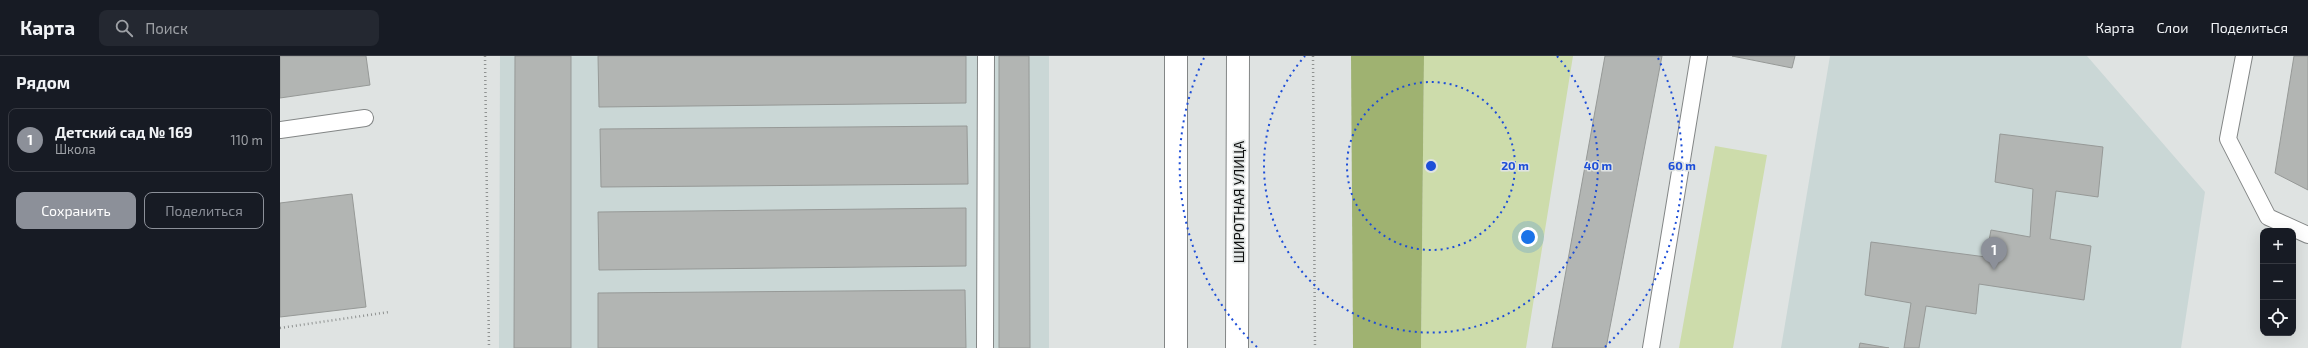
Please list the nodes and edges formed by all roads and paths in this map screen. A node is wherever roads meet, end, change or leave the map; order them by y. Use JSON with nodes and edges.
{"nodes":[{"id":1,"x":485,"y":56,"type":"edge"},
{"id":2,"x":986,"y":56,"type":"edge"},
{"id":3,"x":1176,"y":56,"type":"edge"},
{"id":4,"x":1238,"y":56,"type":"edge"},
{"id":5,"x":1313,"y":56,"type":"edge"},
{"id":6,"x":1699,"y":56,"type":"edge"},
{"id":7,"x":2244,"y":56,"type":"edge"},
{"id":8,"x":365,"y":118,"type":"dead end"},
{"id":9,"x":280,"y":130,"type":"edge"},
{"id":10,"x":2308,"y":235,"type":"edge"},
{"id":11,"x":389,"y":312,"type":"dead end"},
{"id":12,"x":280,"y":328,"type":"edge"},
{"id":13,"x":489,"y":348,"type":"edge"},
{"id":14,"x":985,"y":348,"type":"edge"},
{"id":15,"x":1176,"y":348,"type":"edge"},
{"id":16,"x":1237,"y":348,"type":"edge"},
{"id":17,"x":1315,"y":348,"type":"edge"},
{"id":18,"x":1651,"y":348,"type":"edge"}],
"edges":[{"from":1,"to":13,"type":"path"},
{"from":2,"to":14,"type":"lane"},
{"from":3,"to":15,"type":"main road"},
{"from":4,"to":16,"type":"main road","name":"ШИРОТНАЯ УЛИЦА"},
{"from":5,"to":17,"type":"path"},
{"from":6,"to":18,"type":"lane"},
{"from":7,"to":10,"type":"lane"},
{"from":8,"to":9,"type":"lane"},
{"from":11,"to":12,"type":"path"}]}
